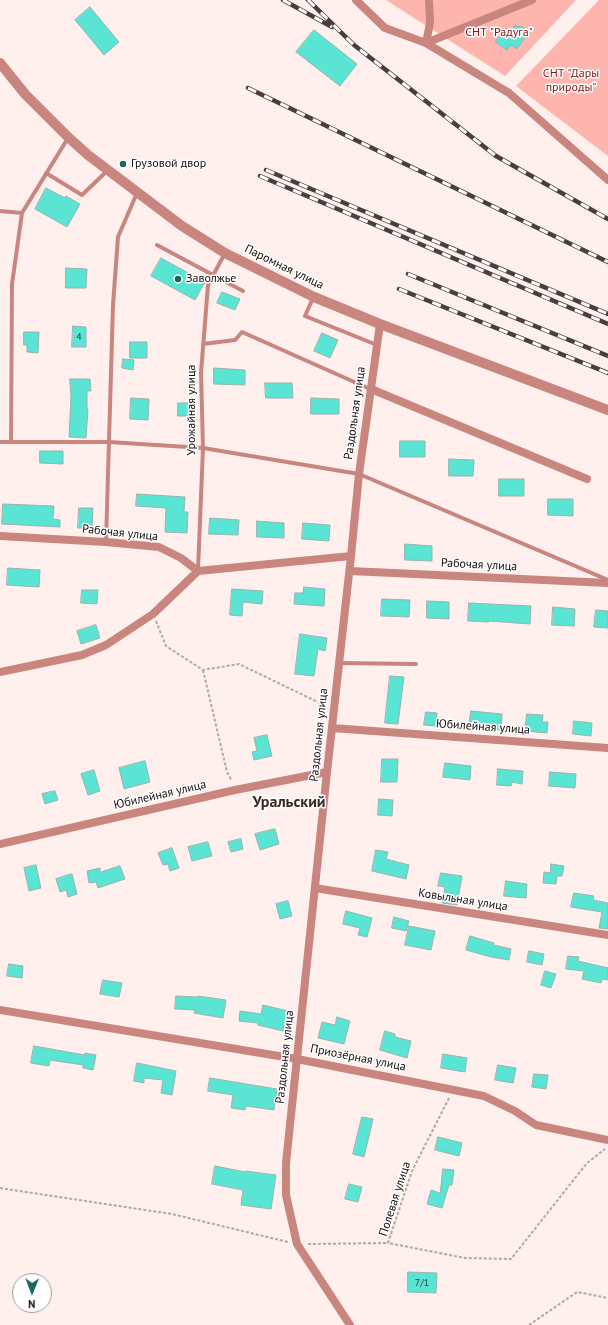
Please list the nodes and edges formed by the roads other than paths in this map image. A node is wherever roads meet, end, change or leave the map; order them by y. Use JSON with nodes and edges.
{"nodes":[{"id":1,"x":356,"y":0,"type":"edge"},
{"id":2,"x":429,"y":0,"type":"edge"},
{"id":3,"x":532,"y":0,"type":"edge"},
{"id":4,"x":426,"y":43,"type":"junction"},
{"id":5,"x":0,"y":63,"type":"edge"},
{"id":6,"x":68,"y":137,"type":"junction"},
{"id":7,"x":109,"y":170,"type":"junction"},
{"id":8,"x":46,"y":173,"type":"junction"},
{"id":9,"x":608,"y":180,"type":"edge"},
{"id":10,"x":137,"y":193,"type":"junction"},
{"id":11,"x":0,"y":211,"type":"edge"},
{"id":12,"x":22,"y":213,"type":"junction"},
{"id":13,"x":157,"y":245,"type":"dead end"},
{"id":14,"x":225,"y":253,"type":"junction"},
{"id":15,"x":214,"y":275,"type":"junction"},
{"id":16,"x":243,"y":291,"type":"dead end"},
{"id":17,"x":314,"y":297,"type":"junction"},
{"id":18,"x":380,"y":324,"type":"junction"},
{"id":19,"x":204,"y":344,"type":"junction"},
{"id":20,"x":377,"y":345,"type":"junction"},
{"id":21,"x":371,"y":389,"type":"junction"},
{"id":22,"x":608,"y":410,"type":"edge"},
{"id":23,"x":0,"y":442,"type":"edge"},
{"id":24,"x":11,"y":442,"type":"junction"},
{"id":25,"x":109,"y":442,"type":"junction"},
{"id":26,"x":203,"y":448,"type":"junction"},
{"id":27,"x":358,"y":474,"type":"junction"},
{"id":28,"x":587,"y":479,"type":"dead end"},
{"id":29,"x":0,"y":536,"type":"edge"},
{"id":30,"x":106,"y":542,"type":"junction"},
{"id":31,"x":351,"y":556,"type":"junction"},
{"id":32,"x":198,"y":571,"type":"junction"},
{"id":33,"x":350,"y":571,"type":"junction"},
{"id":34,"x":608,"y":580,"type":"edge"},
{"id":35,"x":608,"y":583,"type":"edge"},
{"id":36,"x":339,"y":663,"type":"junction"},
{"id":37,"x":416,"y":664,"type":"dead end"},
{"id":38,"x":0,"y":672,"type":"edge"},
{"id":39,"x":332,"y":728,"type":"junction"},
{"id":40,"x":608,"y":748,"type":"edge"},
{"id":41,"x":327,"y":772,"type":"junction"},
{"id":42,"x":0,"y":844,"type":"edge"},
{"id":43,"x":315,"y":888,"type":"junction"},
{"id":44,"x":608,"y":935,"type":"edge"},
{"id":45,"x":0,"y":1010,"type":"edge"},
{"id":46,"x":297,"y":1059,"type":"junction"},
{"id":47,"x":608,"y":1140,"type":"edge"},
{"id":48,"x":350,"y":1325,"type":"edge"}],
"edges":[{"from":1,"to":4,"type":"street"},
{"from":2,"to":4,"type":"street"},
{"from":3,"to":4,"type":"street"},
{"from":4,"to":9,"type":"street"},
{"from":5,"to":6,"type":"street","name":"Паромная улица"},
{"from":6,"to":7,"type":"street","name":"Паромная улица"},
{"from":6,"to":8,"type":"lane"},
{"from":7,"to":8,"type":"lane"},
{"from":7,"to":10,"type":"street","name":"Паромная улица"},
{"from":8,"to":12,"type":"lane"},
{"from":10,"to":14,"type":"street","name":"Паромная улица"},
{"from":10,"to":25,"type":"lane"},
{"from":11,"to":12,"type":"lane"},
{"from":12,"to":24,"type":"lane"},
{"from":13,"to":15,"type":"lane"},
{"from":14,"to":15,"type":"lane","name":"Урожайная улица"},
{"from":14,"to":17,"type":"street","name":"Паромная улица"},
{"from":15,"to":16,"type":"lane"},
{"from":15,"to":19,"type":"lane","name":"Урожайная улица"},
{"from":17,"to":18,"type":"street","name":"Паромная улица"},
{"from":17,"to":20,"type":"lane"},
{"from":18,"to":20,"type":"street","name":"Раздольная улица"},
{"from":18,"to":22,"type":"street","name":"Паромная улица"},
{"from":19,"to":21,"type":"lane"},
{"from":19,"to":26,"type":"lane","name":"Урожайная улица"},
{"from":20,"to":21,"type":"street","name":"Раздольная улица"},
{"from":21,"to":27,"type":"street","name":"Раздольная улица"},
{"from":21,"to":28,"type":"street"},
{"from":23,"to":24,"type":"lane"},
{"from":24,"to":25,"type":"lane"},
{"from":25,"to":26,"type":"lane"},
{"from":25,"to":30,"type":"lane"},
{"from":26,"to":27,"type":"lane"},
{"from":26,"to":32,"type":"lane","name":"Урожайная улица"},
{"from":27,"to":31,"type":"street","name":"Раздольная улица"},
{"from":27,"to":34,"type":"lane"},
{"from":29,"to":30,"type":"street","name":"Рабочая улица"},
{"from":30,"to":32,"type":"street","name":"Рабочая улица"},
{"from":31,"to":32,"type":"street"},
{"from":31,"to":33,"type":"street","name":"Раздольная улица"},
{"from":32,"to":38,"type":"street"},
{"from":33,"to":35,"type":"street","name":"Рабочая улица"},
{"from":33,"to":36,"type":"street","name":"Раздольная улица"},
{"from":36,"to":37,"type":"lane"},
{"from":36,"to":39,"type":"street","name":"Раздольная улица"},
{"from":39,"to":40,"type":"street","name":"Юбилейная улица"},
{"from":39,"to":41,"type":"street","name":"Раздольная улица"},
{"from":41,"to":42,"type":"street","name":"Юбилейная улица"},
{"from":41,"to":43,"type":"street","name":"Раздольная улица"},
{"from":43,"to":44,"type":"street","name":"Ковыльная улица"},
{"from":43,"to":46,"type":"street","name":"Раздольная улица"},
{"from":45,"to":46,"type":"street","name":"Приозёрная улица"},
{"from":46,"to":47,"type":"street","name":"Приозёрная улица"},
{"from":46,"to":48,"type":"street","name":"Раздольная улица"}]}
